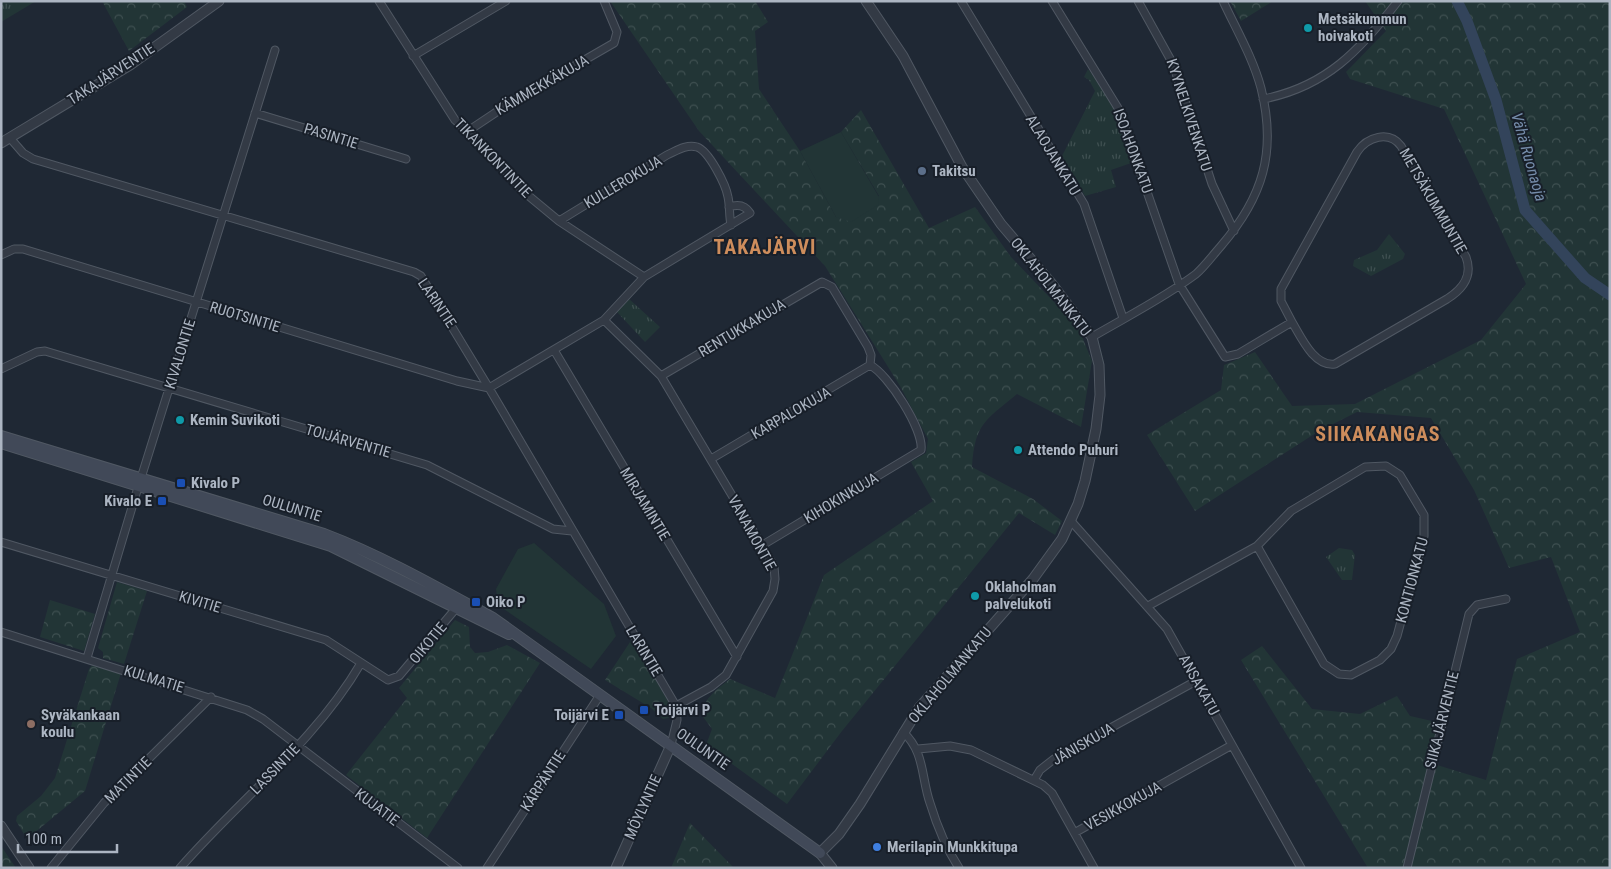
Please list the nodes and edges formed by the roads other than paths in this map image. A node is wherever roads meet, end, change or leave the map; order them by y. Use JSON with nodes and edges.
{"nodes":[{"id":1,"x":219,"y":1,"type":"edge"},
{"id":2,"x":379,"y":1,"type":"edge"},
{"id":3,"x":506,"y":1,"type":"edge"},
{"id":4,"x":604,"y":1,"type":"edge"},
{"id":5,"x":866,"y":1,"type":"edge"},
{"id":6,"x":961,"y":1,"type":"edge"},
{"id":7,"x":1052,"y":1,"type":"edge"},
{"id":8,"x":1138,"y":1,"type":"edge"},
{"id":9,"x":1223,"y":1,"type":"edge"},
{"id":10,"x":1398,"y":1,"type":"edge"},
{"id":11,"x":275,"y":50,"type":"dead end"},
{"id":12,"x":413,"y":56,"type":"junction"},
{"id":13,"x":1263,"y":99,"type":"junction"},
{"id":14,"x":255,"y":113,"type":"junction"},
{"id":15,"x":468,"y":131,"type":"junction"},
{"id":16,"x":5,"y":141,"type":"edge"},
{"id":17,"x":406,"y":159,"type":"dead end"},
{"id":18,"x":729,"y":207,"type":"junction"},
{"id":19,"x":223,"y":215,"type":"junction"},
{"id":20,"x":559,"y":221,"type":"junction"},
{"id":21,"x":731,"y":224,"type":"junction"},
{"id":22,"x":1234,"y":231,"type":"junction"},
{"id":23,"x":1,"y":255,"type":"edge"},
{"id":24,"x":644,"y":277,"type":"junction"},
{"id":25,"x":1179,"y":284,"type":"junction"},
{"id":26,"x":196,"y":302,"type":"junction"},
{"id":27,"x":1123,"y":318,"type":"junction"},
{"id":28,"x":604,"y":320,"type":"junction"},
{"id":29,"x":1292,"y":322,"type":"junction"},
{"id":30,"x":1092,"y":337,"type":"junction"},
{"id":31,"x":554,"y":350,"type":"junction"},
{"id":32,"x":870,"y":365,"type":"junction"},
{"id":33,"x":1,"y":369,"type":"edge"},
{"id":34,"x":661,"y":376,"type":"junction"},
{"id":35,"x":169,"y":388,"type":"junction"},
{"id":36,"x":490,"y":388,"type":"junction"},
{"id":37,"x":1,"y":436,"type":"edge"},
{"id":38,"x":1,"y":443,"type":"edge"},
{"id":39,"x":711,"y":459,"type":"junction"},
{"id":40,"x":139,"y":482,"type":"junction"},
{"id":41,"x":1071,"y":521,"type":"junction"},
{"id":42,"x":572,"y":531,"type":"junction"},
{"id":43,"x":1,"y":542,"type":"edge"},
{"id":44,"x":761,"y":546,"type":"junction"},
{"id":45,"x":1257,"y":546,"type":"junction"},
{"id":46,"x":112,"y":575,"type":"junction"},
{"id":47,"x":1506,"y":599,"type":"dead end"},
{"id":48,"x":458,"y":605,"type":"junction"},
{"id":49,"x":1148,"y":606,"type":"junction"},
{"id":50,"x":1,"y":632,"type":"edge"},
{"id":51,"x":737,"y":657,"type":"junction"},
{"id":52,"x":87,"y":658,"type":"junction"},
{"id":53,"x":361,"y":663,"type":"junction"},
{"id":54,"x":390,"y":680,"type":"joint"},
{"id":55,"x":1196,"y":680,"type":"junction"},
{"id":56,"x":600,"y":695,"type":"junction"},
{"id":57,"x":210,"y":697,"type":"junction"},
{"id":58,"x":676,"y":706,"type":"junction"},
{"id":59,"x":903,"y":732,"type":"junction"},
{"id":60,"x":1232,"y":745,"type":"junction"},
{"id":61,"x":297,"y":746,"type":"junction"},
{"id":62,"x":671,"y":746,"type":"junction"},
{"id":63,"x":918,"y":749,"type":"junction"},
{"id":64,"x":1034,"y":780,"type":"junction"},
{"id":65,"x":1,"y":826,"type":"edge"},
{"id":66,"x":1076,"y":832,"type":"junction"},
{"id":67,"x":820,"y":853,"type":"junction"},
{"id":68,"x":28,"y":868,"type":"edge"},
{"id":69,"x":51,"y":868,"type":"edge"},
{"id":70,"x":180,"y":868,"type":"edge"},
{"id":71,"x":458,"y":868,"type":"edge"},
{"id":72,"x":487,"y":868,"type":"edge"},
{"id":73,"x":616,"y":868,"type":"edge"},
{"id":74,"x":832,"y":868,"type":"edge"},
{"id":75,"x":959,"y":868,"type":"edge"},
{"id":76,"x":1094,"y":868,"type":"edge"},
{"id":77,"x":1301,"y":868,"type":"edge"},
{"id":78,"x":1406,"y":868,"type":"edge"}],
"edges":[{"from":1,"to":16,"type":"street","name":"TAKAJÄRVENTIE"},
{"from":2,"to":12,"type":"street","name":"TIKANKONTINTIE"},
{"from":3,"to":12,"type":"street"},
{"from":4,"to":15,"type":"street","name":"KÄMMEKKÄKUJA"},
{"from":5,"to":30,"type":"street","name":"OKLAHOLMANKATU"},
{"from":6,"to":27,"type":"street","name":"ALAOJANKATU"},
{"from":7,"to":25,"type":"street","name":"ISOAHONKATU"},
{"from":8,"to":22,"type":"street","name":"KYYNELKIVENKATU"},
{"from":9,"to":13,"type":"street"},
{"from":10,"to":13,"type":"street"},
{"from":11,"to":14,"type":"street","name":"KIVALONTIE"},
{"from":12,"to":15,"type":"street","name":"TIKANKONTINTIE"},
{"from":13,"to":22,"type":"street"},
{"from":14,"to":17,"type":"street","name":"PASINTIE"},
{"from":14,"to":19,"type":"street","name":"KIVALONTIE"},
{"from":15,"to":20,"type":"street","name":"TIKANKONTINTIE"},
{"from":16,"to":19,"type":"street","name":"LARINTIE"},
{"from":18,"to":20,"type":"street","name":"KULLEROKUJA"},
{"from":18,"to":21,"type":"street"},
{"from":18,"to":21,"type":"street"},
{"from":19,"to":26,"type":"street","name":"KIVALONTIE"},
{"from":19,"to":36,"type":"street","name":"LARINTIE"},
{"from":20,"to":24,"type":"street","name":"TIKANKONTINTIE"},
{"from":21,"to":24,"type":"street"},
{"from":22,"to":25,"type":"street"},
{"from":23,"to":26,"type":"street","name":"RUOTSINTIE"},
{"from":24,"to":28,"type":"street"},
{"from":25,"to":27,"type":"street"},
{"from":25,"to":29,"type":"street"},
{"from":26,"to":35,"type":"street","name":"KIVALONTIE"},
{"from":26,"to":36,"type":"street","name":"RUOTSINTIE"},
{"from":27,"to":30,"type":"street"},
{"from":28,"to":31,"type":"street"},
{"from":28,"to":34,"type":"street","name":"VANAMONTIE"},
{"from":29,"to":29,"type":"street","name":"METSÄKUMMUNTIE"},
{"from":30,"to":41,"type":"street","name":"OKLAHOLMANKATU"},
{"from":31,"to":36,"type":"street"},
{"from":31,"to":51,"type":"street","name":"MIRJAMINTIE"},
{"from":32,"to":34,"type":"street","name":"RENTUKKAKUJA"},
{"from":32,"to":39,"type":"street","name":"KARPALOKUJA"},
{"from":32,"to":44,"type":"street","name":"KIHOKINKUJA"},
{"from":33,"to":35,"type":"street","name":"TOIJÄRVENTIE"},
{"from":34,"to":39,"type":"street","name":"VANAMONTIE"},
{"from":35,"to":40,"type":"street","name":"KIVALONTIE"},
{"from":35,"to":42,"type":"street","name":"TOIJÄRVENTIE"},
{"from":36,"to":42,"type":"street","name":"LARINTIE"},
{"from":37,"to":40,"type":"main road","name":"OULUNTIE"},
{"from":38,"to":40,"type":"main road","name":"OULUNTIE"},
{"from":39,"to":44,"type":"street","name":"VANAMONTIE"},
{"from":40,"to":46,"type":"street","name":"KIVALONTIE"},
{"from":40,"to":48,"type":"main road","name":"OULUNTIE"},
{"from":41,"to":49,"type":"street","name":"ANSAKATU"},
{"from":41,"to":59,"type":"street","name":"OKLAHOLMANKATU"},
{"from":42,"to":58,"type":"street","name":"LARINTIE"},
{"from":43,"to":46,"type":"street","name":"KIVITIE"},
{"from":44,"to":51,"type":"street","name":"VANAMONTIE"},
{"from":45,"to":45,"type":"street","name":"KONTIONKATU"},
{"from":45,"to":49,"type":"street","name":"KONTIONKATU"},
{"from":46,"to":52,"type":"street","name":"KIVALONTIE"},
{"from":46,"to":53,"type":"street","name":"KIVITIE"},
{"from":47,"to":78,"type":"street","name":"SIIKAJÄRVENTIE"},
{"from":48,"to":54,"type":"street","name":"OIKOTIE"},
{"from":48,"to":56,"type":"main road","name":"OULUNTIE"},
{"from":49,"to":55,"type":"street","name":"ANSAKATU"},
{"from":50,"to":52,"type":"street","name":"KULMATIE"},
{"from":51,"to":58,"type":"street","name":"VANAMONTIE"},
{"from":52,"to":57,"type":"street","name":"KULMATIE"},
{"from":53,"to":54,"type":"street","name":"KIVITIE"},
{"from":53,"to":61,"type":"street","name":"LASSINTIE"},
{"from":55,"to":60,"type":"street","name":"ANSAKATU"},
{"from":55,"to":64,"type":"street","name":"JÄNISKUJA"},
{"from":56,"to":62,"type":"main road","name":"OULUNTIE"},
{"from":56,"to":72,"type":"street","name":"KÄRPÄNTIE"},
{"from":57,"to":61,"type":"street","name":"KULMATIE"},
{"from":57,"to":69,"type":"street","name":"MATINTIE"},
{"from":58,"to":62,"type":"street"},
{"from":59,"to":63,"type":"street"},
{"from":59,"to":67,"type":"street","name":"OKLAHOLMANKATU"},
{"from":60,"to":66,"type":"street","name":"VESIKKOKUJA"},
{"from":60,"to":77,"type":"street","name":"ANSAKATU"},
{"from":61,"to":70,"type":"street","name":"LASSINTIE"},
{"from":61,"to":71,"type":"street","name":"KUJATIE"},
{"from":62,"to":67,"type":"main road","name":"OULUNTIE"},
{"from":62,"to":73,"type":"street","name":"MÖYLYNTIE"},
{"from":63,"to":64,"type":"street"},
{"from":63,"to":75,"type":"street"},
{"from":64,"to":66,"type":"street"},
{"from":65,"to":68,"type":"street"},
{"from":66,"to":76,"type":"street"},
{"from":67,"to":74,"type":"street","name":"OULUNTIE"}]}
